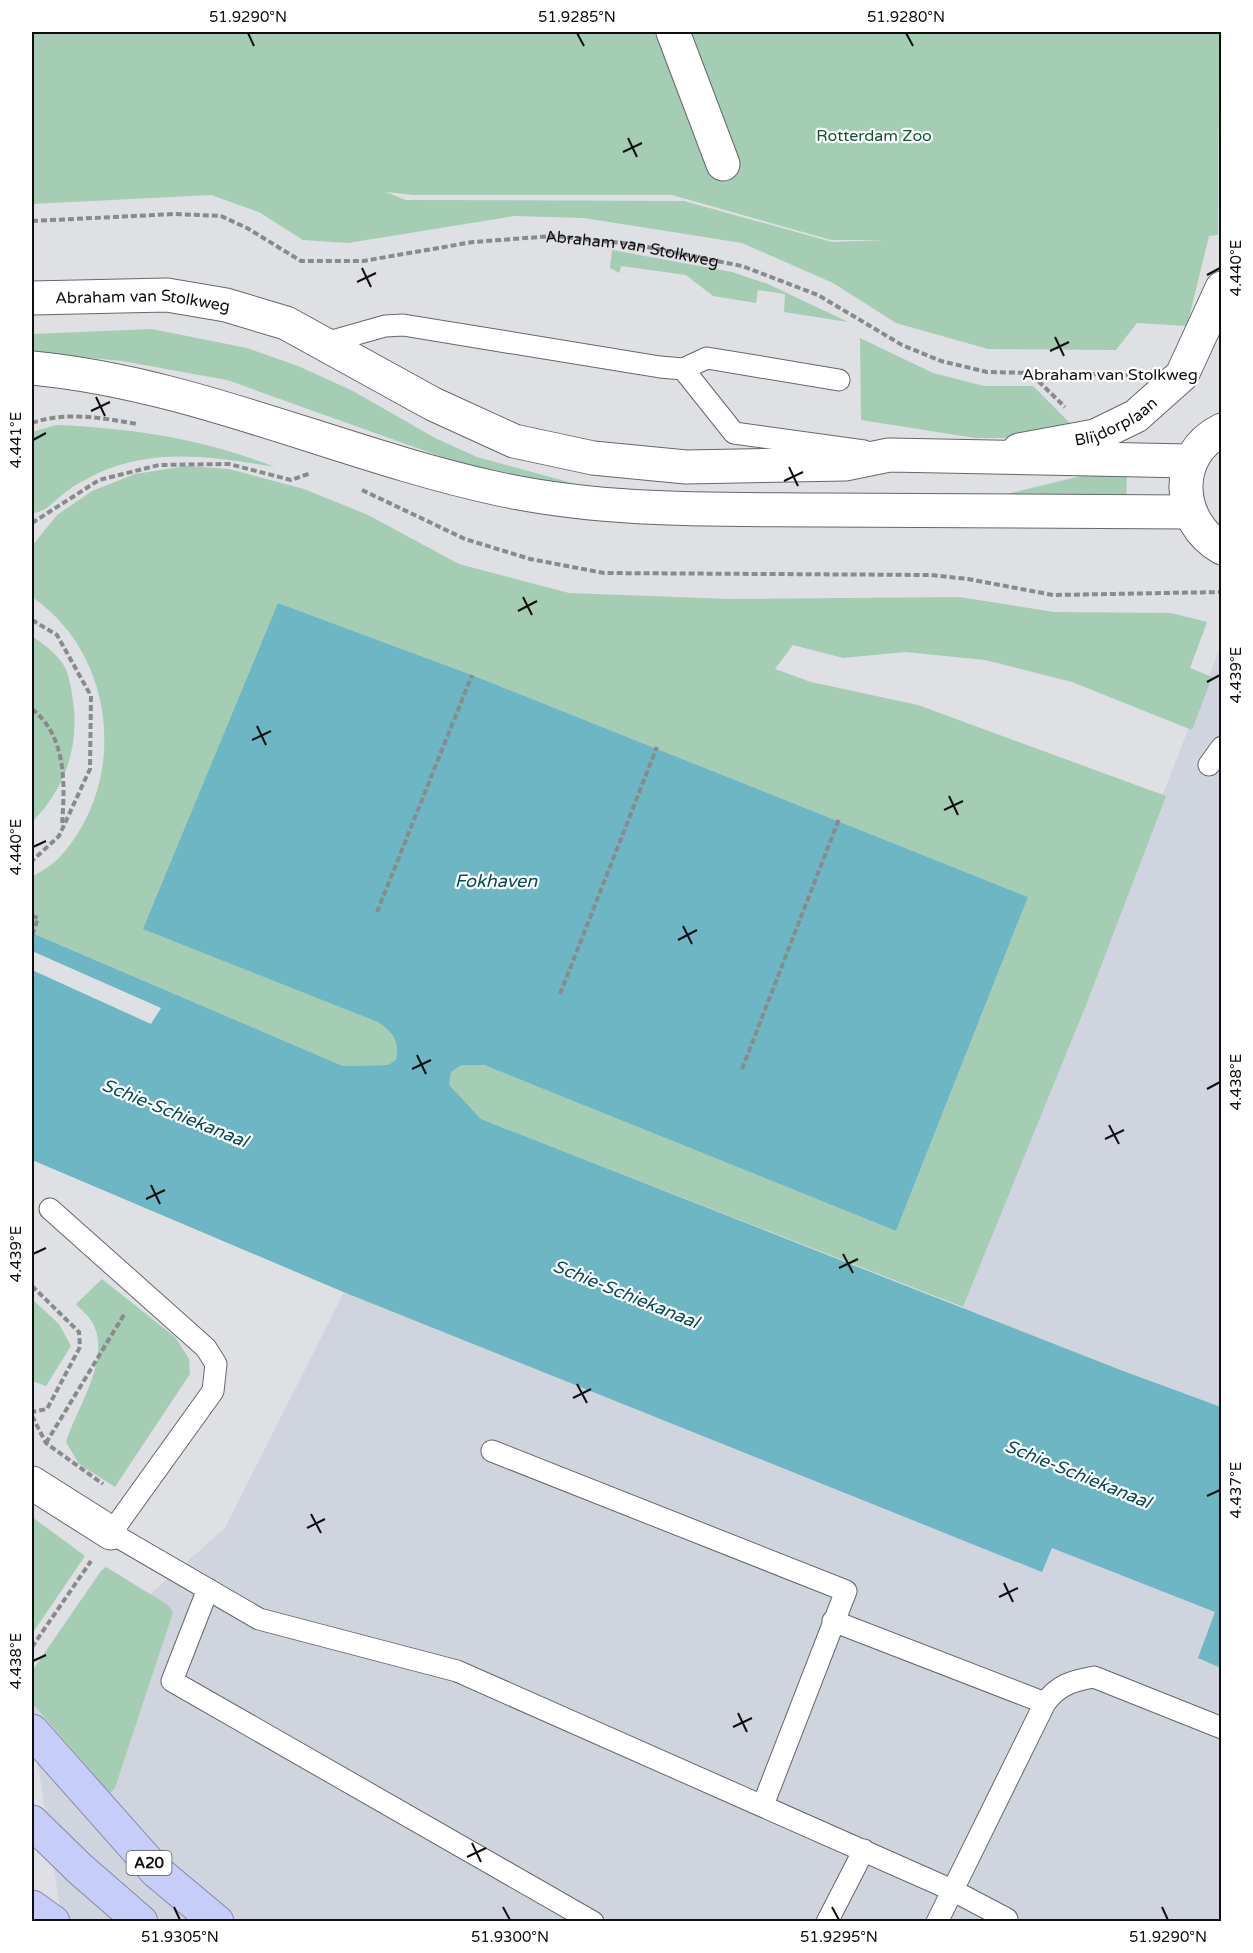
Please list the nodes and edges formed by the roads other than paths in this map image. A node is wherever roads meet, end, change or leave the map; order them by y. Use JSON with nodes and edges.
{"nodes":[{"id":1,"x":673,"y":32,"type":"edge"},
{"id":2,"x":723,"y":164,"type":"dead end"},
{"id":3,"x":1221,"y":288,"type":"edge"},
{"id":4,"x":32,"y":298,"type":"edge"},
{"id":5,"x":325,"y":343,"type":"junction"},
{"id":6,"x":32,"y":368,"type":"edge"},
{"id":7,"x":683,"y":369,"type":"junction"},
{"id":8,"x":839,"y":380,"type":"dead end"},
{"id":9,"x":1221,"y":430,"type":"edge"},
{"id":10,"x":889,"y":455,"type":"junction"},
{"id":11,"x":981,"y":457,"type":"junction"},
{"id":12,"x":1190,"y":461,"type":"junction"},
{"id":13,"x":1189,"y":512,"type":"junction"},
{"id":14,"x":1221,"y":548,"type":"edge"},
{"id":15,"x":1221,"y":747,"type":"edge"},
{"id":16,"x":1209,"y":765,"type":"dead end"},
{"id":17,"x":50,"y":1209,"type":"dead end"},
{"id":18,"x":492,"y":1450,"type":"dead end"},
{"id":19,"x":32,"y":1483,"type":"edge"},
{"id":20,"x":111,"y":1533,"type":"junction"},
{"id":21,"x":208,"y":1589,"type":"junction"},
{"id":22,"x":833,"y":1621,"type":"junction"},
{"id":23,"x":1045,"y":1703,"type":"junction"},
{"id":24,"x":1221,"y":1728,"type":"edge"},
{"id":25,"x":32,"y":1731,"type":"edge"},
{"id":26,"x":763,"y":1805,"type":"junction"},
{"id":27,"x":32,"y":1822,"type":"edge"},
{"id":28,"x":864,"y":1850,"type":"junction"},
{"id":29,"x":952,"y":1890,"type":"junction"},
{"id":30,"x":32,"y":1907,"type":"edge"},
{"id":31,"x":1007,"y":1919,"type":"dead end"},
{"id":32,"x":53,"y":1922,"type":"edge"},
{"id":33,"x":141,"y":1922,"type":"edge"},
{"id":34,"x":217,"y":1922,"type":"edge"},
{"id":35,"x":593,"y":1922,"type":"edge"},
{"id":36,"x":827,"y":1922,"type":"edge"},
{"id":37,"x":937,"y":1922,"type":"edge"}],
"edges":[{"from":1,"to":2,"type":"street"},
{"from":3,"to":11,"type":"street","name":"Blijdorplaan"},
{"from":4,"to":5,"type":"street","name":"Abraham van Stolkweg"},
{"from":5,"to":7,"type":"lane"},
{"from":5,"to":10,"type":"street","name":"Abraham van Stolkweg"},
{"from":6,"to":13,"type":"street"},
{"from":7,"to":8,"type":"lane"},
{"from":7,"to":10,"type":"lane"},
{"from":9,"to":12,"type":"street"},
{"from":10,"to":11,"type":"street","name":"Abraham van Stolkweg"},
{"from":11,"to":12,"type":"street","name":"Abraham van Stolkweg"},
{"from":12,"to":13,"type":"street"},
{"from":13,"to":14,"type":"street"},
{"from":15,"to":16,"type":"lane"},
{"from":17,"to":20,"type":"lane"},
{"from":18,"to":22,"type":"lane"},
{"from":19,"to":20,"type":"street"},
{"from":20,"to":21,"type":"lane"},
{"from":21,"to":26,"type":"lane"},
{"from":21,"to":35,"type":"lane"},
{"from":22,"to":23,"type":"lane"},
{"from":22,"to":26,"type":"lane"},
{"from":23,"to":24,"type":"lane"},
{"from":23,"to":29,"type":"lane"},
{"from":25,"to":34,"type":"highway","number":"A20"},
{"from":26,"to":28,"type":"lane"},
{"from":27,"to":33,"type":"highway"},
{"from":28,"to":29,"type":"lane"},
{"from":28,"to":36,"type":"lane"},
{"from":29,"to":31,"type":"lane"},
{"from":29,"to":37,"type":"lane"},
{"from":30,"to":32,"type":"highway"}]}
